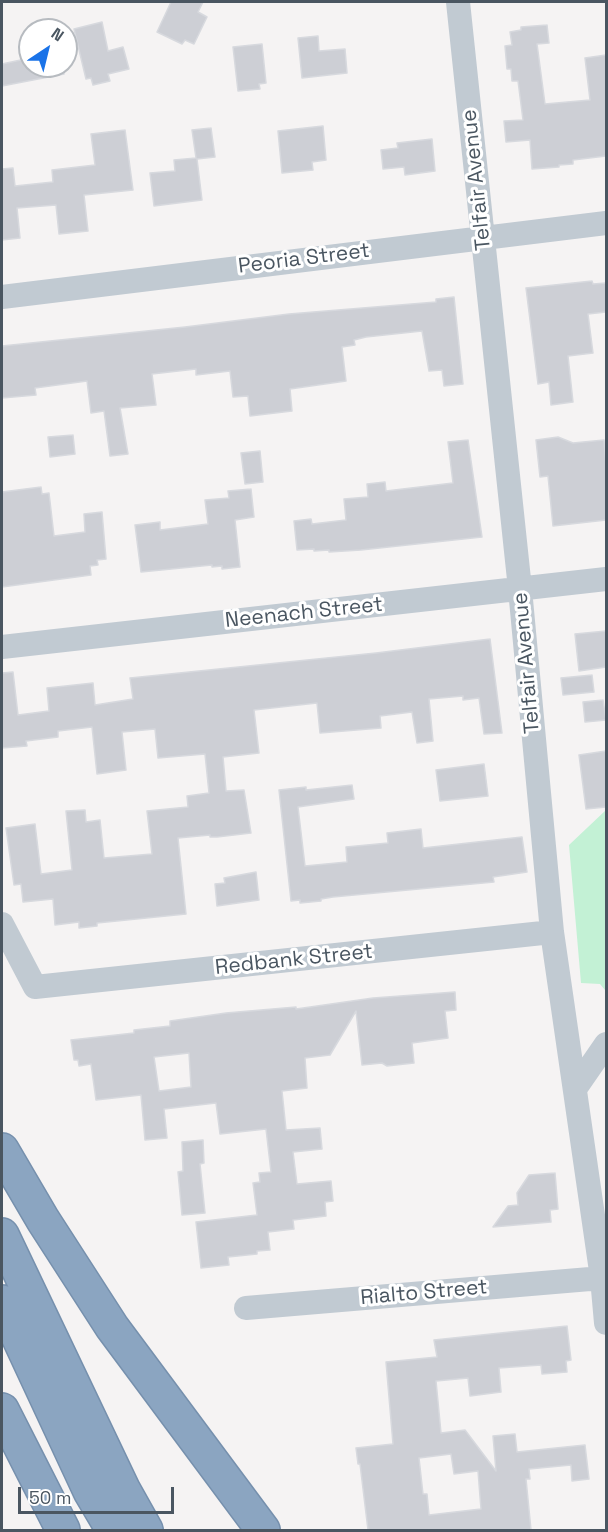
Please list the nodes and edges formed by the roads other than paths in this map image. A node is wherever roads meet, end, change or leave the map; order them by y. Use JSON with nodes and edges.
{"nodes":[{"id":1,"x":458,"y":2,"type":"edge"},
{"id":2,"x":606,"y":223,"type":"edge"},
{"id":3,"x":483,"y":236,"type":"junction"},
{"id":4,"x":2,"y":297,"type":"edge"},
{"id":5,"x":606,"y":579,"type":"edge"},
{"id":6,"x":520,"y":589,"type":"junction"},
{"id":7,"x":2,"y":647,"type":"edge"},
{"id":8,"x":2,"y":924,"type":"edge"},
{"id":9,"x":552,"y":932,"type":"junction"},
{"id":10,"x":606,"y":1044,"type":"edge"},
{"id":11,"x":575,"y":1089,"type":"junction"},
{"id":12,"x":2,"y":1150,"type":"edge"},
{"id":13,"x":2,"y":1235,"type":"edge"},
{"id":14,"x":602,"y":1278,"type":"junction"},
{"id":15,"x":2,"y":1302,"type":"edge"},
{"id":16,"x":246,"y":1308,"type":"dead end"},
{"id":17,"x":606,"y":1323,"type":"edge"},
{"id":18,"x":2,"y":1336,"type":"edge"},
{"id":19,"x":2,"y":1410,"type":"edge"},
{"id":20,"x":63,"y":1530,"type":"edge"},
{"id":21,"x":97,"y":1530,"type":"edge"},
{"id":22,"x":113,"y":1530,"type":"edge"},
{"id":23,"x":146,"y":1530,"type":"edge"},
{"id":24,"x":263,"y":1530,"type":"edge"}],
"edges":[{"from":1,"to":3,"type":"street","name":"Telfair Avenue"},
{"from":2,"to":3,"type":"street","name":"Peoria Street"},
{"from":3,"to":4,"type":"street","name":"Peoria Street"},
{"from":3,"to":6,"type":"street","name":"Telfair Avenue"},
{"from":5,"to":6,"type":"street","name":"Neenach Street"},
{"from":6,"to":7,"type":"street","name":"Neenach Street"},
{"from":6,"to":9,"type":"street","name":"Telfair Avenue"},
{"from":8,"to":9,"type":"street","name":"Redbank Street"},
{"from":9,"to":11,"type":"street","name":"Telfair Avenue"},
{"from":10,"to":11,"type":"street"},
{"from":11,"to":14,"type":"street","name":"Telfair Avenue"},
{"from":12,"to":24,"type":"highway"},
{"from":13,"to":23,"type":"highway"},
{"from":14,"to":16,"type":"street","name":"Rialto Street"},
{"from":14,"to":17,"type":"street","name":"Telfair Avenue"},
{"from":15,"to":22,"type":"highway"},
{"from":18,"to":21,"type":"highway"},
{"from":19,"to":20,"type":"highway"}]}
